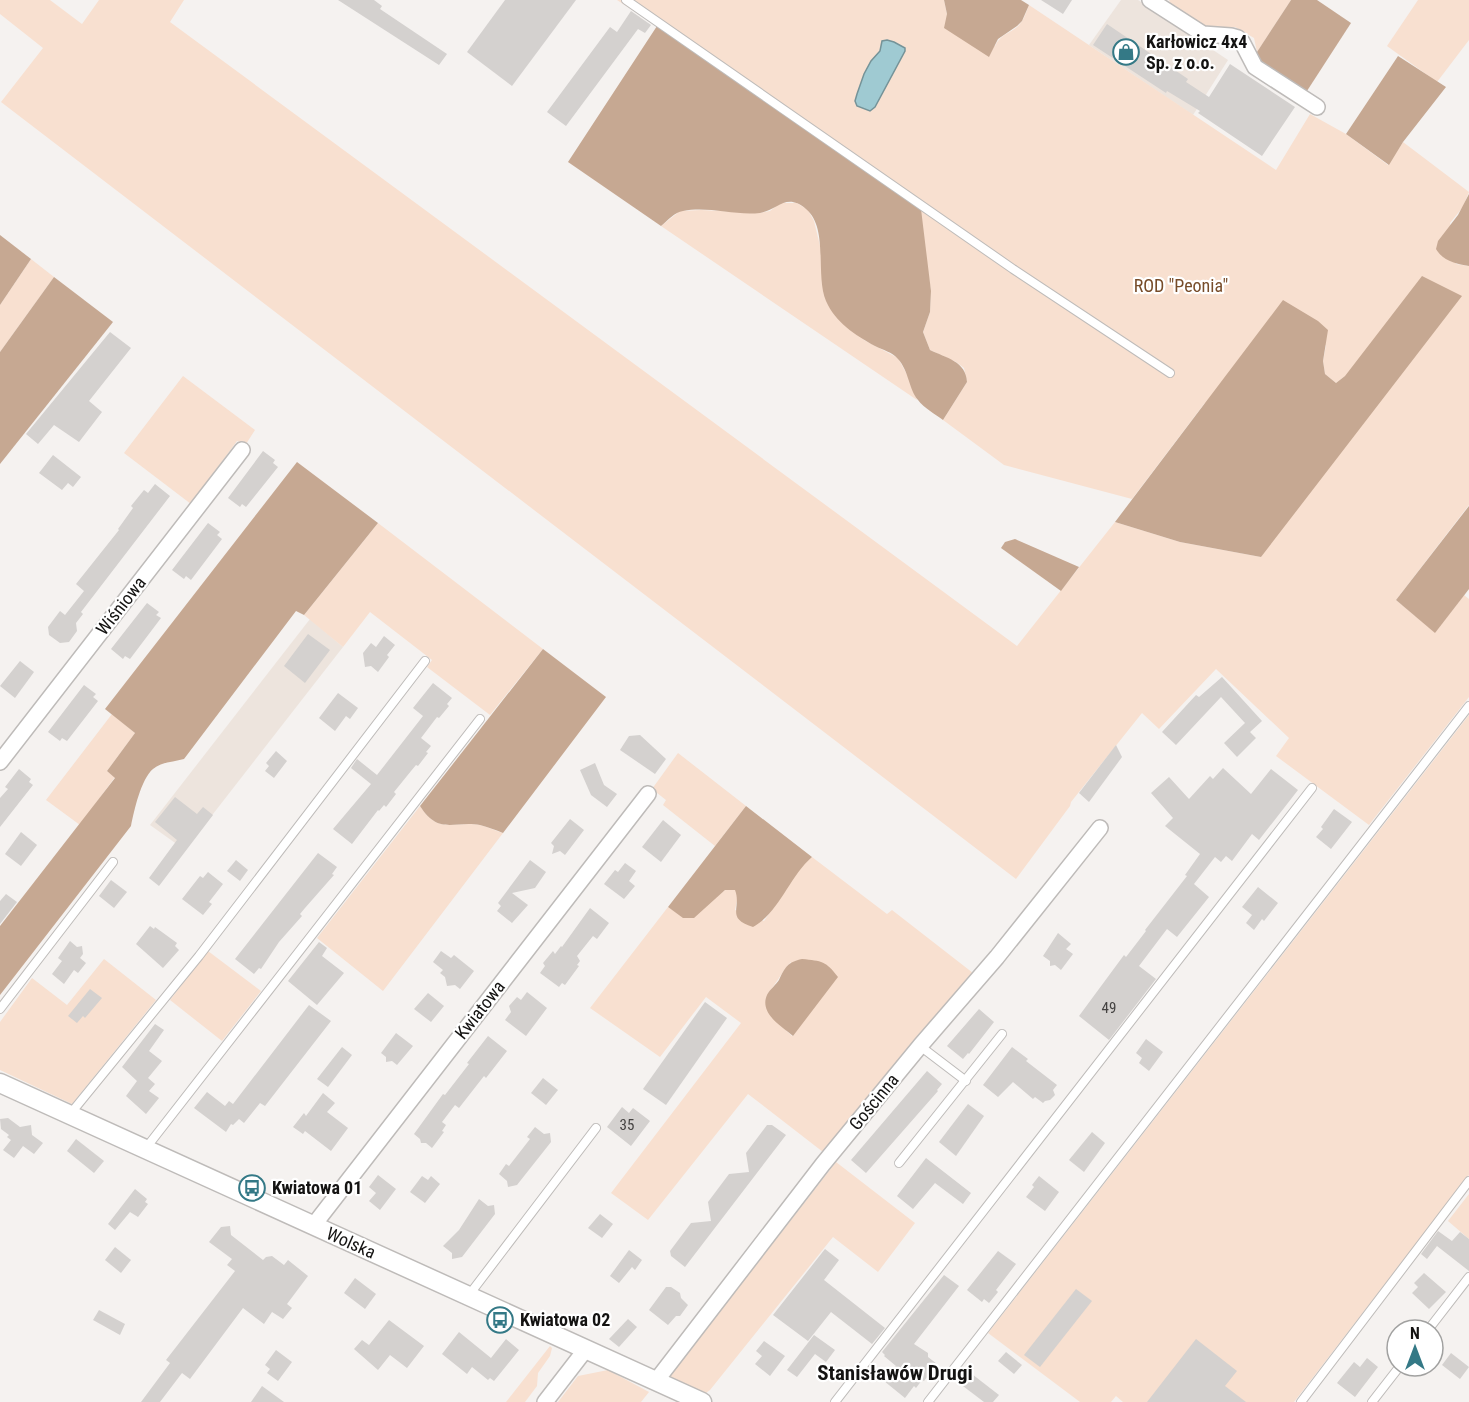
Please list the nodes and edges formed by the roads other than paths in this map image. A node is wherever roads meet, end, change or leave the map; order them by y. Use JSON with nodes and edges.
{"nodes":[{"id":1,"x":626,"y":0,"type":"edge"},
{"id":2,"x":1150,"y":0,"type":"edge"},
{"id":3,"x":1317,"y":107,"type":"dead end"},
{"id":4,"x":1170,"y":373,"type":"dead end"},
{"id":5,"x":242,"y":450,"type":"dead end"},
{"id":6,"x":425,"y":661,"type":"dead end"},
{"id":7,"x":1469,"y":706,"type":"edge"},
{"id":8,"x":480,"y":718,"type":"dead end"},
{"id":9,"x":0,"y":762,"type":"edge"},
{"id":10,"x":1312,"y":788,"type":"dead end"},
{"id":11,"x":648,"y":794,"type":"dead end"},
{"id":12,"x":1100,"y":828,"type":"dead end"},
{"id":13,"x":113,"y":862,"type":"dead end"},
{"id":14,"x":0,"y":1009,"type":"edge"},
{"id":15,"x":1002,"y":1034,"type":"dead end"},
{"id":16,"x":920,"y":1046,"type":"junction"},
{"id":17,"x":966,"y":1081,"type":"junction"},
{"id":18,"x":0,"y":1083,"type":"edge"},
{"id":19,"x":70,"y":1115,"type":"junction"},
{"id":20,"x":596,"y":1128,"type":"dead end"},
{"id":21,"x":145,"y":1149,"type":"junction"},
{"id":22,"x":899,"y":1163,"type":"dead end"},
{"id":23,"x":1469,"y":1181,"type":"edge"},
{"id":24,"x":313,"y":1226,"type":"junction"},
{"id":25,"x":1469,"y":1276,"type":"edge"},
{"id":26,"x":468,"y":1296,"type":"junction"},
{"id":27,"x":1437,"y":1318,"type":"edge"},
{"id":28,"x":586,"y":1349,"type":"junction"},
{"id":29,"x":1391,"y":1378,"type":"edge"},
{"id":30,"x":656,"y":1381,"type":"junction"},
{"id":31,"x":546,"y":1402,"type":"edge"},
{"id":32,"x":702,"y":1402,"type":"edge"},
{"id":33,"x":835,"y":1402,"type":"edge"},
{"id":34,"x":928,"y":1402,"type":"edge"},
{"id":35,"x":1301,"y":1402,"type":"edge"},
{"id":36,"x":1372,"y":1402,"type":"edge"}],
"edges":[{"from":1,"to":4,"type":"lane"},
{"from":2,"to":3,"type":"street"},
{"from":5,"to":9,"type":"street","name":"Wiśniowa"},
{"from":6,"to":19,"type":"lane"},
{"from":7,"to":34,"type":"lane"},
{"from":8,"to":21,"type":"lane"},
{"from":10,"to":33,"type":"lane"},
{"from":11,"to":24,"type":"street","name":"Kwiatowa"},
{"from":12,"to":16,"type":"street","name":"Gościnna"},
{"from":13,"to":14,"type":"lane"},
{"from":15,"to":17,"type":"lane"},
{"from":16,"to":17,"type":"lane"},
{"from":16,"to":30,"type":"street","name":"Gościnna"},
{"from":17,"to":22,"type":"lane"},
{"from":18,"to":19,"type":"street","name":"Wolska"},
{"from":19,"to":21,"type":"street","name":"Wolska"},
{"from":20,"to":26,"type":"lane"},
{"from":21,"to":24,"type":"street","name":"Wolska"},
{"from":23,"to":35,"type":"lane"},
{"from":24,"to":26,"type":"street","name":"Wolska"},
{"from":25,"to":27,"type":"lane"},
{"from":26,"to":28,"type":"street","name":"Wolska"},
{"from":28,"to":30,"type":"street","name":"Wolska"},
{"from":28,"to":31,"type":"street"},
{"from":29,"to":36,"type":"lane"},
{"from":30,"to":32,"type":"street","name":"Wolska"}]}
